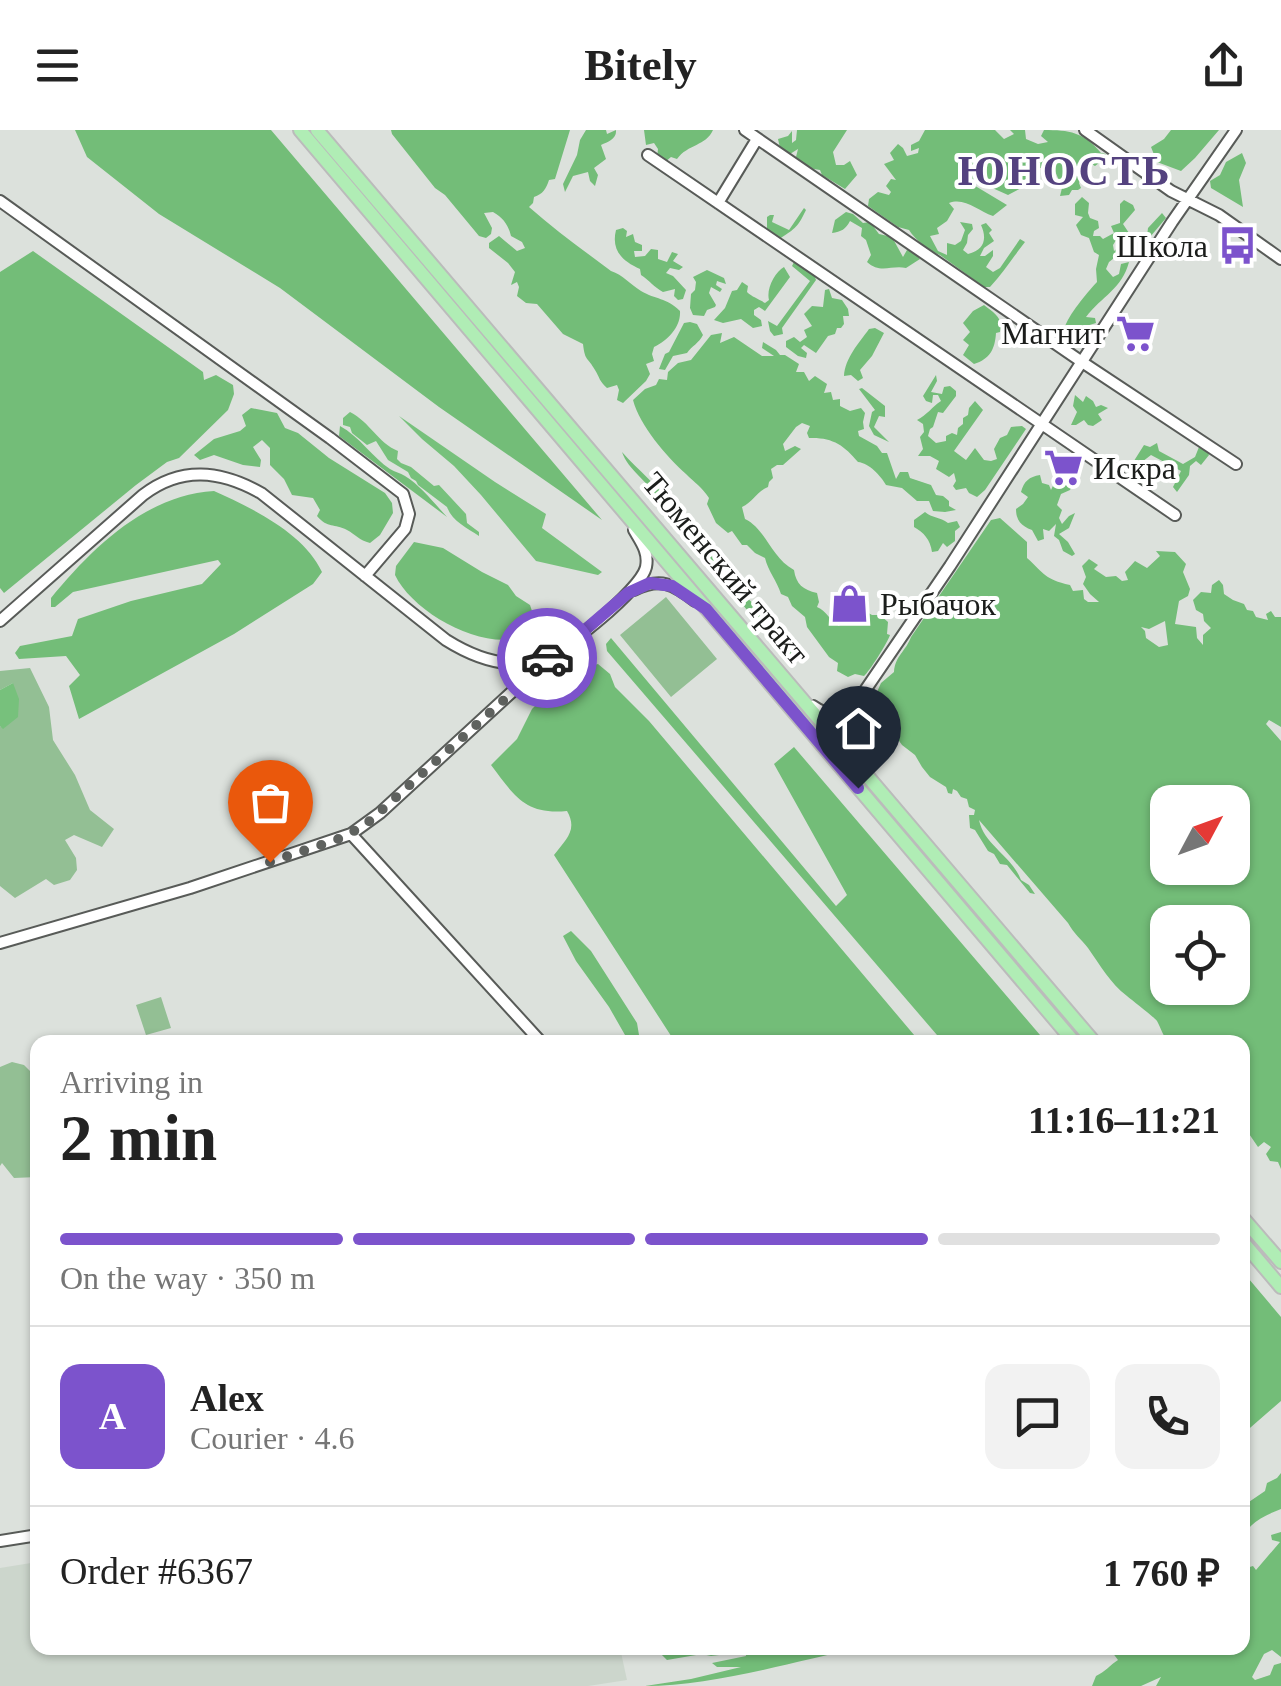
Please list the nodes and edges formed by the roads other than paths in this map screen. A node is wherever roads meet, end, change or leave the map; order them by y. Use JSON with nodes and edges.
{"nodes":[{"id":1,"x":300,"y":130,"type":"edge"},
{"id":2,"x":317,"y":130,"type":"edge"},
{"id":3,"x":745,"y":130,"type":"edge"},
{"id":4,"x":1085,"y":130,"type":"edge"},
{"id":5,"x":1236,"y":130,"type":"edge"},
{"id":6,"x":757,"y":139,"type":"junction"},
{"id":7,"x":648,"y":154,"type":"dead end"},
{"id":8,"x":0,"y":200,"type":"edge"},
{"id":9,"x":1190,"y":200,"type":"junction"},
{"id":10,"x":718,"y":203,"type":"junction"},
{"id":11,"x":1281,"y":259,"type":"edge"},
{"id":12,"x":1082,"y":362,"type":"junction"},
{"id":13,"x":1040,"y":425,"type":"junction"},
{"id":14,"x":1236,"y":464,"type":"dead end"},
{"id":15,"x":624,"y":512,"type":"junction"},
{"id":16,"x":1175,"y":516,"type":"dead end"},
{"id":17,"x":365,"y":576,"type":"junction"},
{"id":18,"x":628,"y":593,"type":"junction"},
{"id":19,"x":706,"y":609,"type":"junction"},
{"id":20,"x":0,"y":621,"type":"edge"},
{"id":21,"x":533,"y":662,"type":"junction"},
{"id":22,"x":794,"y":690,"type":"junction"},
{"id":23,"x":853,"y":708,"type":"junction"},
{"id":24,"x":886,"y":799,"type":"junction"},
{"id":25,"x":352,"y":834,"type":"junction"},
{"id":26,"x":0,"y":942,"type":"edge"},
{"id":27,"x":536,"y":1035,"type":"edge"},
{"id":28,"x":1068,"y":1035,"type":"edge"},
{"id":29,"x":1088,"y":1035,"type":"edge"},
{"id":30,"x":1250,"y":1226,"type":"edge"},
{"id":31,"x":1250,"y":1250,"type":"edge"},
{"id":32,"x":1281,"y":1262,"type":"edge"},
{"id":33,"x":1281,"y":1287,"type":"edge"},
{"id":34,"x":30,"y":1535,"type":"edge"},
{"id":35,"x":0,"y":1541,"type":"edge"}],
"edges":[{"from":1,"to":15,"type":"main road","name":"Тюменский тракт"},
{"from":2,"to":22,"type":"main road","name":"Тюменский тракт"},
{"from":3,"to":6,"type":"street"},
{"from":4,"to":9,"type":"street"},
{"from":5,"to":9,"type":"street"},
{"from":6,"to":10,"type":"street"},
{"from":6,"to":12,"type":"street"},
{"from":7,"to":10,"type":"street"},
{"from":8,"to":17,"type":"street"},
{"from":9,"to":11,"type":"street"},
{"from":9,"to":12,"type":"street"},
{"from":10,"to":13,"type":"street"},
{"from":12,"to":13,"type":"street"},
{"from":12,"to":14,"type":"street"},
{"from":13,"to":16,"type":"street"},
{"from":13,"to":23,"type":"street"},
{"from":15,"to":18,"type":"street"},
{"from":15,"to":19,"type":"main road","name":"Тюменский тракт"},
{"from":17,"to":20,"type":"street"},
{"from":17,"to":21,"type":"street"},
{"from":18,"to":19,"type":"street"},
{"from":18,"to":21,"type":"street"},
{"from":19,"to":28,"type":"main road","name":"Тюменский тракт"},
{"from":21,"to":25,"type":"street"},
{"from":22,"to":23,"type":"street"},
{"from":22,"to":24,"type":"main road","name":"Тюменский тракт"},
{"from":23,"to":24,"type":"street"},
{"from":24,"to":29,"type":"main road","name":"Тюменский тракт"},
{"from":25,"to":26,"type":"street"},
{"from":25,"to":27,"type":"street"},
{"from":30,"to":32,"type":"main road"},
{"from":31,"to":33,"type":"main road"},
{"from":34,"to":35,"type":"street"}]}
